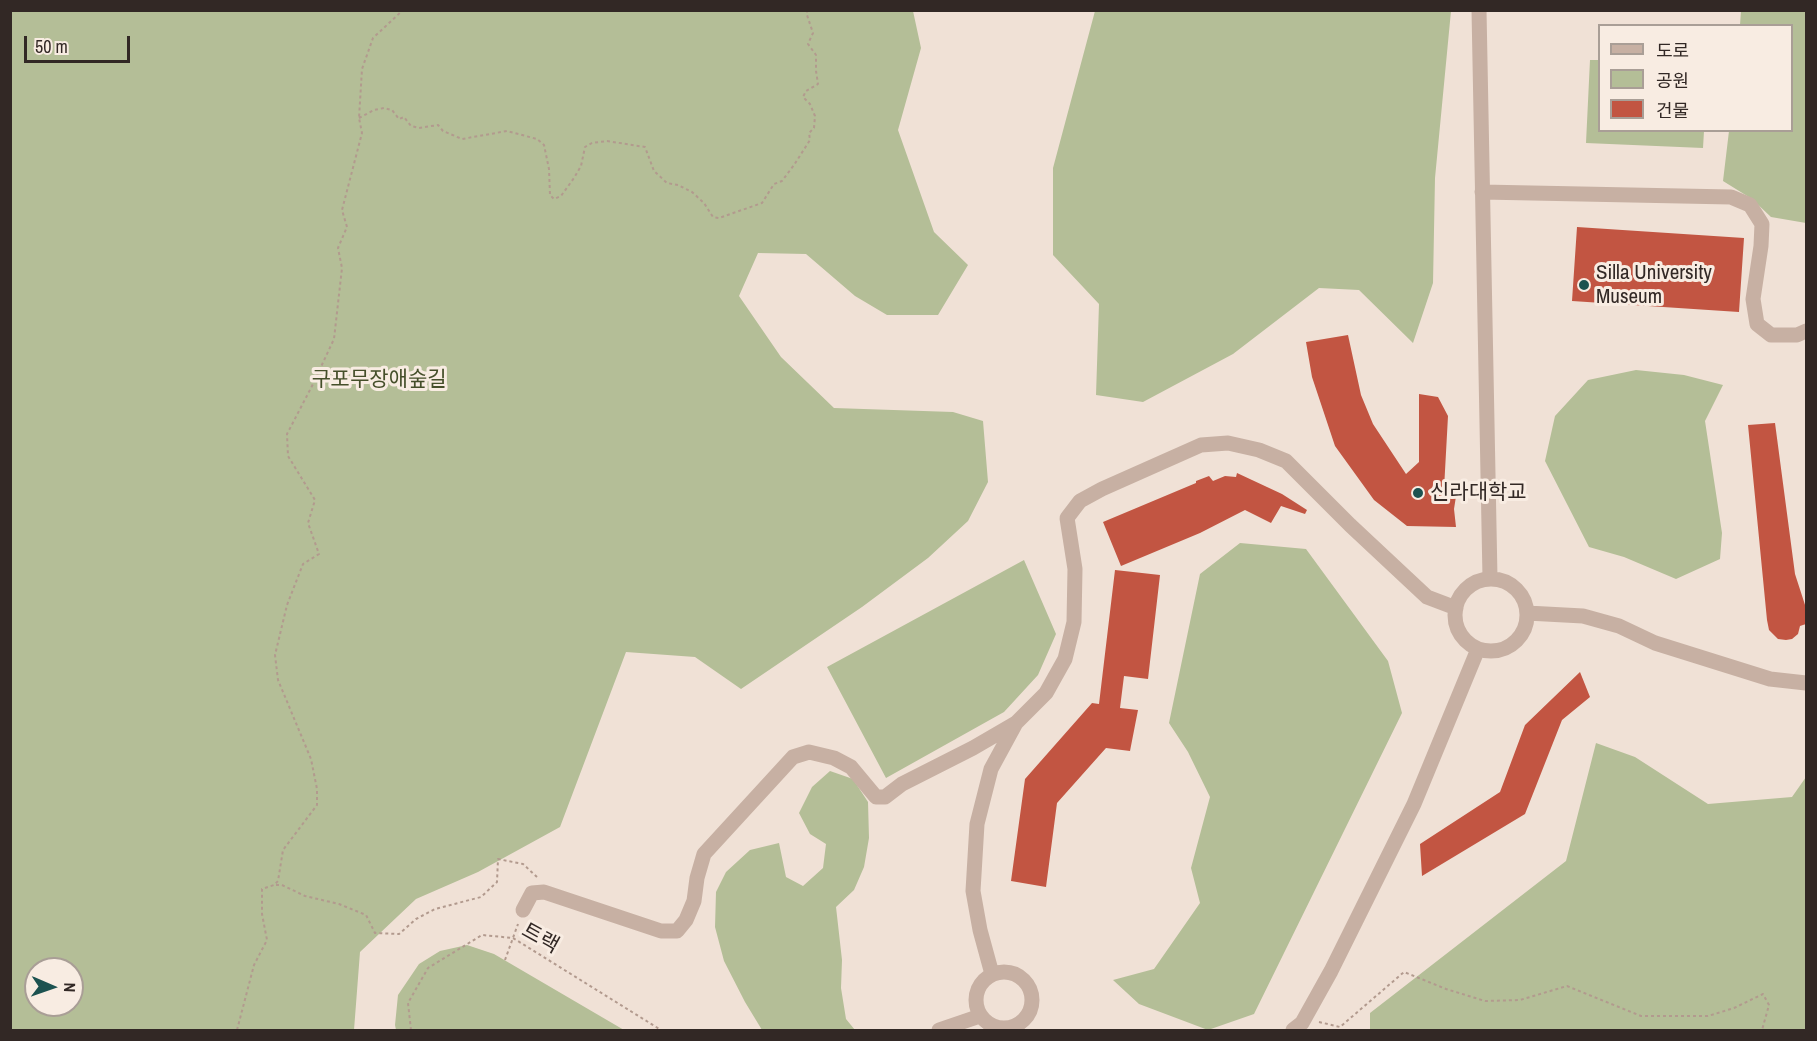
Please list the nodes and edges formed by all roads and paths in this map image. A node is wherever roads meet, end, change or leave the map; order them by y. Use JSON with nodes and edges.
{"nodes":[{"id":1,"x":403,"y":10,"type":"edge"},
{"id":2,"x":807,"y":10,"type":"edge"},
{"id":3,"x":1479,"y":10,"type":"edge"},
{"id":4,"x":359,"y":118,"type":"junction"},
{"id":5,"x":1482,"y":192,"type":"junction"},
{"id":6,"x":1806,"y":331,"type":"edge"},
{"id":7,"x":1490,"y":578,"type":"junction"},
{"id":8,"x":1456,"y":608,"type":"junction"},
{"id":9,"x":1527,"y":614,"type":"junction"},
{"id":10,"x":1478,"y":649,"type":"junction"},
{"id":11,"x":1806,"y":682,"type":"edge"},
{"id":12,"x":1016,"y":723,"type":"junction"},
{"id":13,"x":274,"y":885,"type":"junction"},
{"id":14,"x":532,"y":893,"type":"junction"},
{"id":15,"x":523,"y":910,"type":"joint"},
{"id":16,"x":513,"y":938,"type":"junction"},
{"id":17,"x":505,"y":960,"type":"dead end"},
{"id":18,"x":992,"y":974,"type":"junction"},
{"id":19,"x":980,"y":1016,"type":"junction"},
{"id":20,"x":1304,"y":1019,"type":"junction"},
{"id":21,"x":1024,"y":1027,"type":"edge"},
{"id":22,"x":237,"y":1030,"type":"edge"},
{"id":23,"x":411,"y":1030,"type":"edge"},
{"id":24,"x":662,"y":1030,"type":"edge"},
{"id":25,"x":939,"y":1030,"type":"edge"},
{"id":26,"x":1293,"y":1030,"type":"edge"},
{"id":27,"x":1762,"y":1030,"type":"edge"}],
"edges":[{"from":1,"to":4,"type":"path"},
{"from":2,"to":4,"type":"path"},
{"from":3,"to":5,"type":"street"},
{"from":4,"to":13,"type":"path"},
{"from":5,"to":6,"type":"street"},
{"from":5,"to":7,"type":"street"},
{"from":7,"to":8,"type":"street"},
{"from":7,"to":9,"type":"street"},
{"from":8,"to":10,"type":"street"},
{"from":8,"to":12,"type":"street"},
{"from":9,"to":10,"type":"street"},
{"from":9,"to":11,"type":"street"},
{"from":10,"to":20,"type":"street"},
{"from":12,"to":14,"type":"street"},
{"from":12,"to":18,"type":"street"},
{"from":13,"to":14,"type":"path"},
{"from":13,"to":22,"type":"path"},
{"from":14,"to":15,"type":"street"},
{"from":15,"to":16,"type":"path"},
{"from":16,"to":17,"type":"path"},
{"from":16,"to":23,"type":"path","name":"트랙"},
{"from":16,"to":24,"type":"path","name":"트랙"},
{"from":18,"to":19,"type":"street"},
{"from":18,"to":21,"type":"street"},
{"from":19,"to":21,"type":"street"},
{"from":19,"to":25,"type":"street"},
{"from":20,"to":26,"type":"street"},
{"from":20,"to":27,"type":"path"}]}
